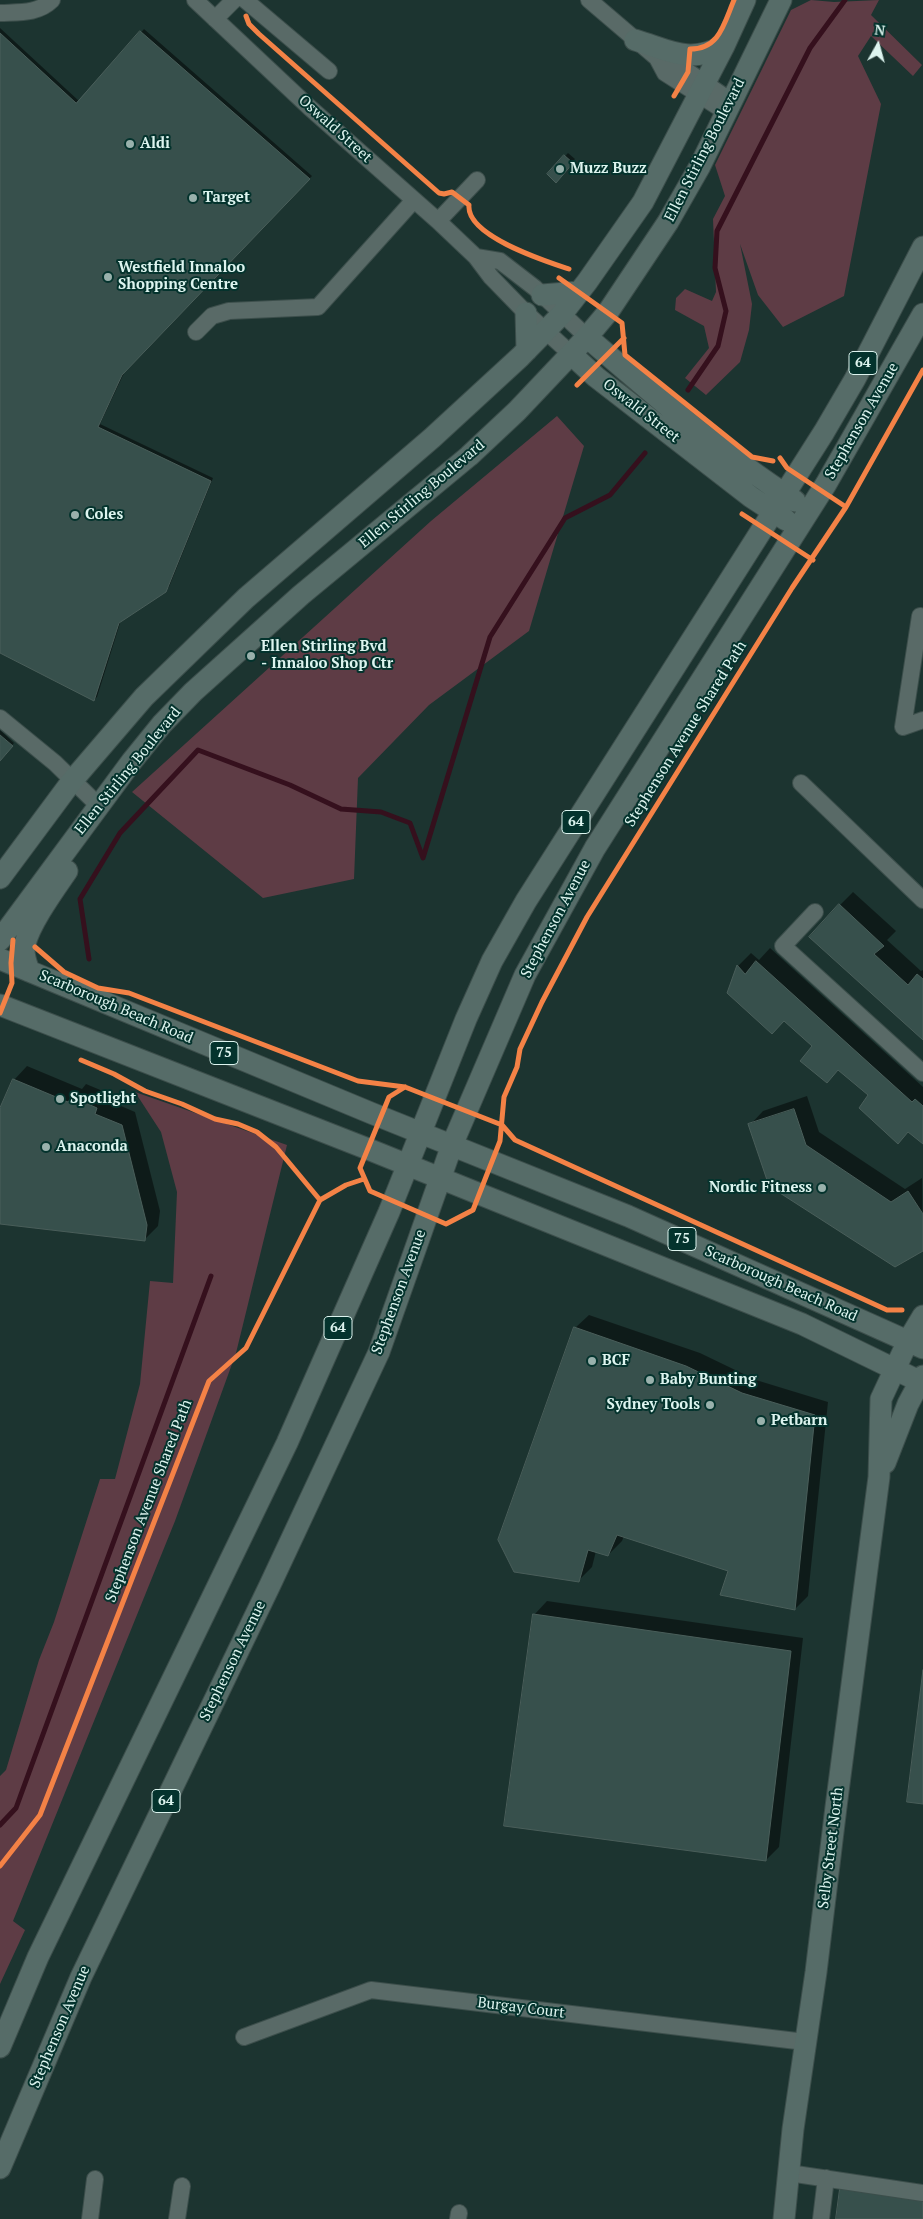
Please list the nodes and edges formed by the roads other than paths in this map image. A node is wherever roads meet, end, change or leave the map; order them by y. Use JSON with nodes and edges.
{"nodes":[{"id":1,"x":52,"y":0,"type":"edge"},
{"id":2,"x":195,"y":0,"type":"edge"},
{"id":3,"x":234,"y":0,"type":"edge"},
{"id":4,"x":245,"y":0,"type":"edge"},
{"id":5,"x":589,"y":0,"type":"edge"},
{"id":6,"x":745,"y":0,"type":"edge"},
{"id":7,"x":781,"y":0,"type":"edge"},
{"id":8,"x":33,"y":6,"type":"edge"},
{"id":9,"x":0,"y":13,"type":"edge"},
{"id":10,"x":215,"y":19,"type":"junction"},
{"id":11,"x":635,"y":40,"type":"junction"},
{"id":12,"x":724,"y":46,"type":"junction"},
{"id":13,"x":329,"y":71,"type":"dead end"},
{"id":14,"x":702,"y":89,"type":"junction"},
{"id":15,"x":729,"y":106,"type":"junction"},
{"id":16,"x":477,"y":180,"type":"dead end"},
{"id":17,"x":414,"y":200,"type":"junction"},
{"id":18,"x":438,"y":221,"type":"junction"},
{"id":19,"x":923,"y":247,"type":"edge"},
{"id":20,"x":476,"y":257,"type":"junction"},
{"id":21,"x":579,"y":292,"type":"junction"},
{"id":22,"x":542,"y":295,"type":"junction"},
{"id":23,"x":526,"y":313,"type":"junction"},
{"id":24,"x":562,"y":314,"type":"junction"},
{"id":25,"x":923,"y":314,"type":"edge"},
{"id":26,"x":196,"y":332,"type":"dead end"},
{"id":27,"x":546,"y":332,"type":"junction"},
{"id":28,"x":587,"y":338,"type":"junction"},
{"id":29,"x":527,"y":350,"type":"junction"},
{"id":30,"x":571,"y":354,"type":"junction"},
{"id":31,"x":779,"y":503,"type":"junction"},
{"id":32,"x":804,"y":520,"type":"junction"},
{"id":33,"x":920,"y":616,"type":"dead end"},
{"id":34,"x":0,"y":718,"type":"edge"},
{"id":35,"x":923,"y":720,"type":"edge"},
{"id":36,"x":72,"y":782,"type":"junction"},
{"id":37,"x":801,"y":783,"type":"dead end"},
{"id":38,"x":98,"y":805,"type":"junction"},
{"id":39,"x":0,"y":878,"type":"edge"},
{"id":40,"x":923,"y":900,"type":"edge"},
{"id":41,"x":815,"y":912,"type":"dead end"},
{"id":42,"x":0,"y":940,"type":"edge"},
{"id":43,"x":0,"y":959,"type":"edge"},
{"id":44,"x":29,"y":971,"type":"junction"},
{"id":45,"x":0,"y":1005,"type":"edge"},
{"id":46,"x":923,"y":1073,"type":"edge"},
{"id":47,"x":420,"y":1132,"type":"junction"},
{"id":48,"x":452,"y":1145,"type":"junction"},
{"id":49,"x":407,"y":1166,"type":"junction"},
{"id":50,"x":439,"y":1179,"type":"junction"},
{"id":51,"x":923,"y":1316,"type":"edge"},
{"id":52,"x":915,"y":1345,"type":"edge"},
{"id":53,"x":894,"y":1369,"type":"junction"},
{"id":54,"x":922,"y":1380,"type":"edge"},
{"id":55,"x":879,"y":1477,"type":"junction"},
{"id":56,"x":244,"y":2037,"type":"dead end"},
{"id":57,"x":805,"y":2042,"type":"junction"},
{"id":58,"x":0,"y":2047,"type":"edge"},
{"id":59,"x":0,"y":2168,"type":"edge"},
{"id":60,"x":789,"y":2173,"type":"junction"},
{"id":61,"x":826,"y":2178,"type":"junction"},
{"id":62,"x":95,"y":2179,"type":"dead end"},
{"id":63,"x":182,"y":2186,"type":"dead end"},
{"id":64,"x":923,"y":2193,"type":"edge"},
{"id":65,"x":90,"y":2219,"type":"edge"},
{"id":66,"x":178,"y":2219,"type":"edge"},
{"id":67,"x":784,"y":2219,"type":"edge"},
{"id":68,"x":821,"y":2219,"type":"edge"}],
"edges":[{"from":1,"to":8,"type":"street"},
{"from":2,"to":10,"type":"street","name":"Oswald Street"},
{"from":3,"to":10,"type":"street"},
{"from":4,"to":13,"type":"street"},
{"from":5,"to":11,"type":"street"},
{"from":6,"to":12,"type":"main road","name":"Ellen Stirling Boulevard"},
{"from":7,"to":15,"type":"main road","name":"Ellen Stirling Boulevard"},
{"from":8,"to":9,"type":"street"},
{"from":10,"to":17,"type":"street","name":"Oswald Street"},
{"from":11,"to":12,"type":"main road"},
{"from":11,"to":14,"type":"street"},
{"from":12,"to":14,"type":"main road","name":"Ellen Stirling Boulevard"},
{"from":14,"to":15,"type":"street"},
{"from":14,"to":21,"type":"main road","name":"Ellen Stirling Boulevard"},
{"from":15,"to":28,"type":"main road","name":"Ellen Stirling Boulevard"},
{"from":16,"to":18,"type":"street"},
{"from":17,"to":18,"type":"street","name":"Oswald Street"},
{"from":17,"to":26,"type":"street"},
{"from":18,"to":20,"type":"street","name":"Oswald Street"},
{"from":19,"to":31,"type":"main road","name":"Stephenson Avenue","number":"64"},
{"from":20,"to":22,"type":"street","name":"Oswald Street"},
{"from":20,"to":23,"type":"street","name":"Oswald Street"},
{"from":21,"to":22,"type":"main road"},
{"from":21,"to":24,"type":"main road","name":"Ellen Stirling Boulevard"},
{"from":22,"to":24,"type":"street","name":"Oswald Street"},
{"from":23,"to":27,"type":"street","name":"Oswald Street"},
{"from":23,"to":29,"type":"main road"},
{"from":24,"to":27,"type":"main road","name":"Ellen Stirling Boulevard"},
{"from":24,"to":28,"type":"street","name":"Oswald Street"},
{"from":25,"to":32,"type":"main road","name":"Stephenson Avenue","number":"64"},
{"from":27,"to":29,"type":"main road","name":"Ellen Stirling Boulevard"},
{"from":27,"to":30,"type":"street","name":"Oswald Street"},
{"from":28,"to":30,"type":"main road","name":"Ellen Stirling Boulevard"},
{"from":28,"to":31,"type":"main road","name":"Oswald Street"},
{"from":29,"to":36,"type":"main road","name":"Ellen Stirling Boulevard"},
{"from":30,"to":31,"type":"main road","name":"Oswald Street"},
{"from":30,"to":38,"type":"main road","name":"Ellen Stirling Boulevard"},
{"from":31,"to":32,"type":"main road","name":"Oswald Street"},
{"from":31,"to":47,"type":"main road","name":"Stephenson Avenue","number":"64"},
{"from":32,"to":48,"type":"main road","name":"Stephenson Avenue","number":"64"},
{"from":33,"to":35,"type":"street"},
{"from":34,"to":36,"type":"street"},
{"from":36,"to":38,"type":"street"},
{"from":36,"to":39,"type":"main road","name":"Ellen Stirling Boulevard"},
{"from":37,"to":40,"type":"street"},
{"from":38,"to":42,"type":"main road","name":"Ellen Stirling Boulevard"},
{"from":38,"to":44,"type":"main road"},
{"from":41,"to":46,"type":"street"},
{"from":43,"to":44,"type":"main road","name":"Scarborough Beach Road","number":"75"},
{"from":44,"to":47,"type":"main road","name":"Scarborough Beach Road","number":"75"},
{"from":45,"to":49,"type":"main road","name":"Scarborough Beach Road","number":"75"},
{"from":47,"to":48,"type":"main road","name":"Scarborough Beach Road","number":"75"},
{"from":47,"to":49,"type":"main road","name":"Stephenson Avenue","number":"64"},
{"from":48,"to":50,"type":"main road","name":"Stephenson Avenue","number":"64"},
{"from":48,"to":52,"type":"main road","name":"Scarborough Beach Road","number":"75"},
{"from":49,"to":50,"type":"main road","name":"Scarborough Beach Road","number":"75"},
{"from":49,"to":58,"type":"main road","name":"Stephenson Avenue","number":"64"},
{"from":50,"to":53,"type":"main road","name":"Scarborough Beach Road","number":"75"},
{"from":50,"to":59,"type":"main road","name":"Stephenson Avenue","number":"64"},
{"from":51,"to":52,"type":"main road","name":"Selby Street North"},
{"from":52,"to":53,"type":"main road","name":"Selby Street North"},
{"from":53,"to":54,"type":"main road","name":"Scarborough Beach Road","number":"75"},
{"from":53,"to":55,"type":"main road","name":"Selby Street North"},
{"from":54,"to":55,"type":"main road","name":"Selby Street North"},
{"from":55,"to":57,"type":"main road","name":"Selby Street North"},
{"from":56,"to":57,"type":"street","name":"Burgay Court"},
{"from":57,"to":60,"type":"main road","name":"Selby Street North"},
{"from":60,"to":61,"type":"street"},
{"from":60,"to":67,"type":"main road","name":"Selby Street North"},
{"from":61,"to":64,"type":"street"},
{"from":61,"to":68,"type":"street"},
{"from":62,"to":65,"type":"street"},
{"from":63,"to":66,"type":"street"}]}
